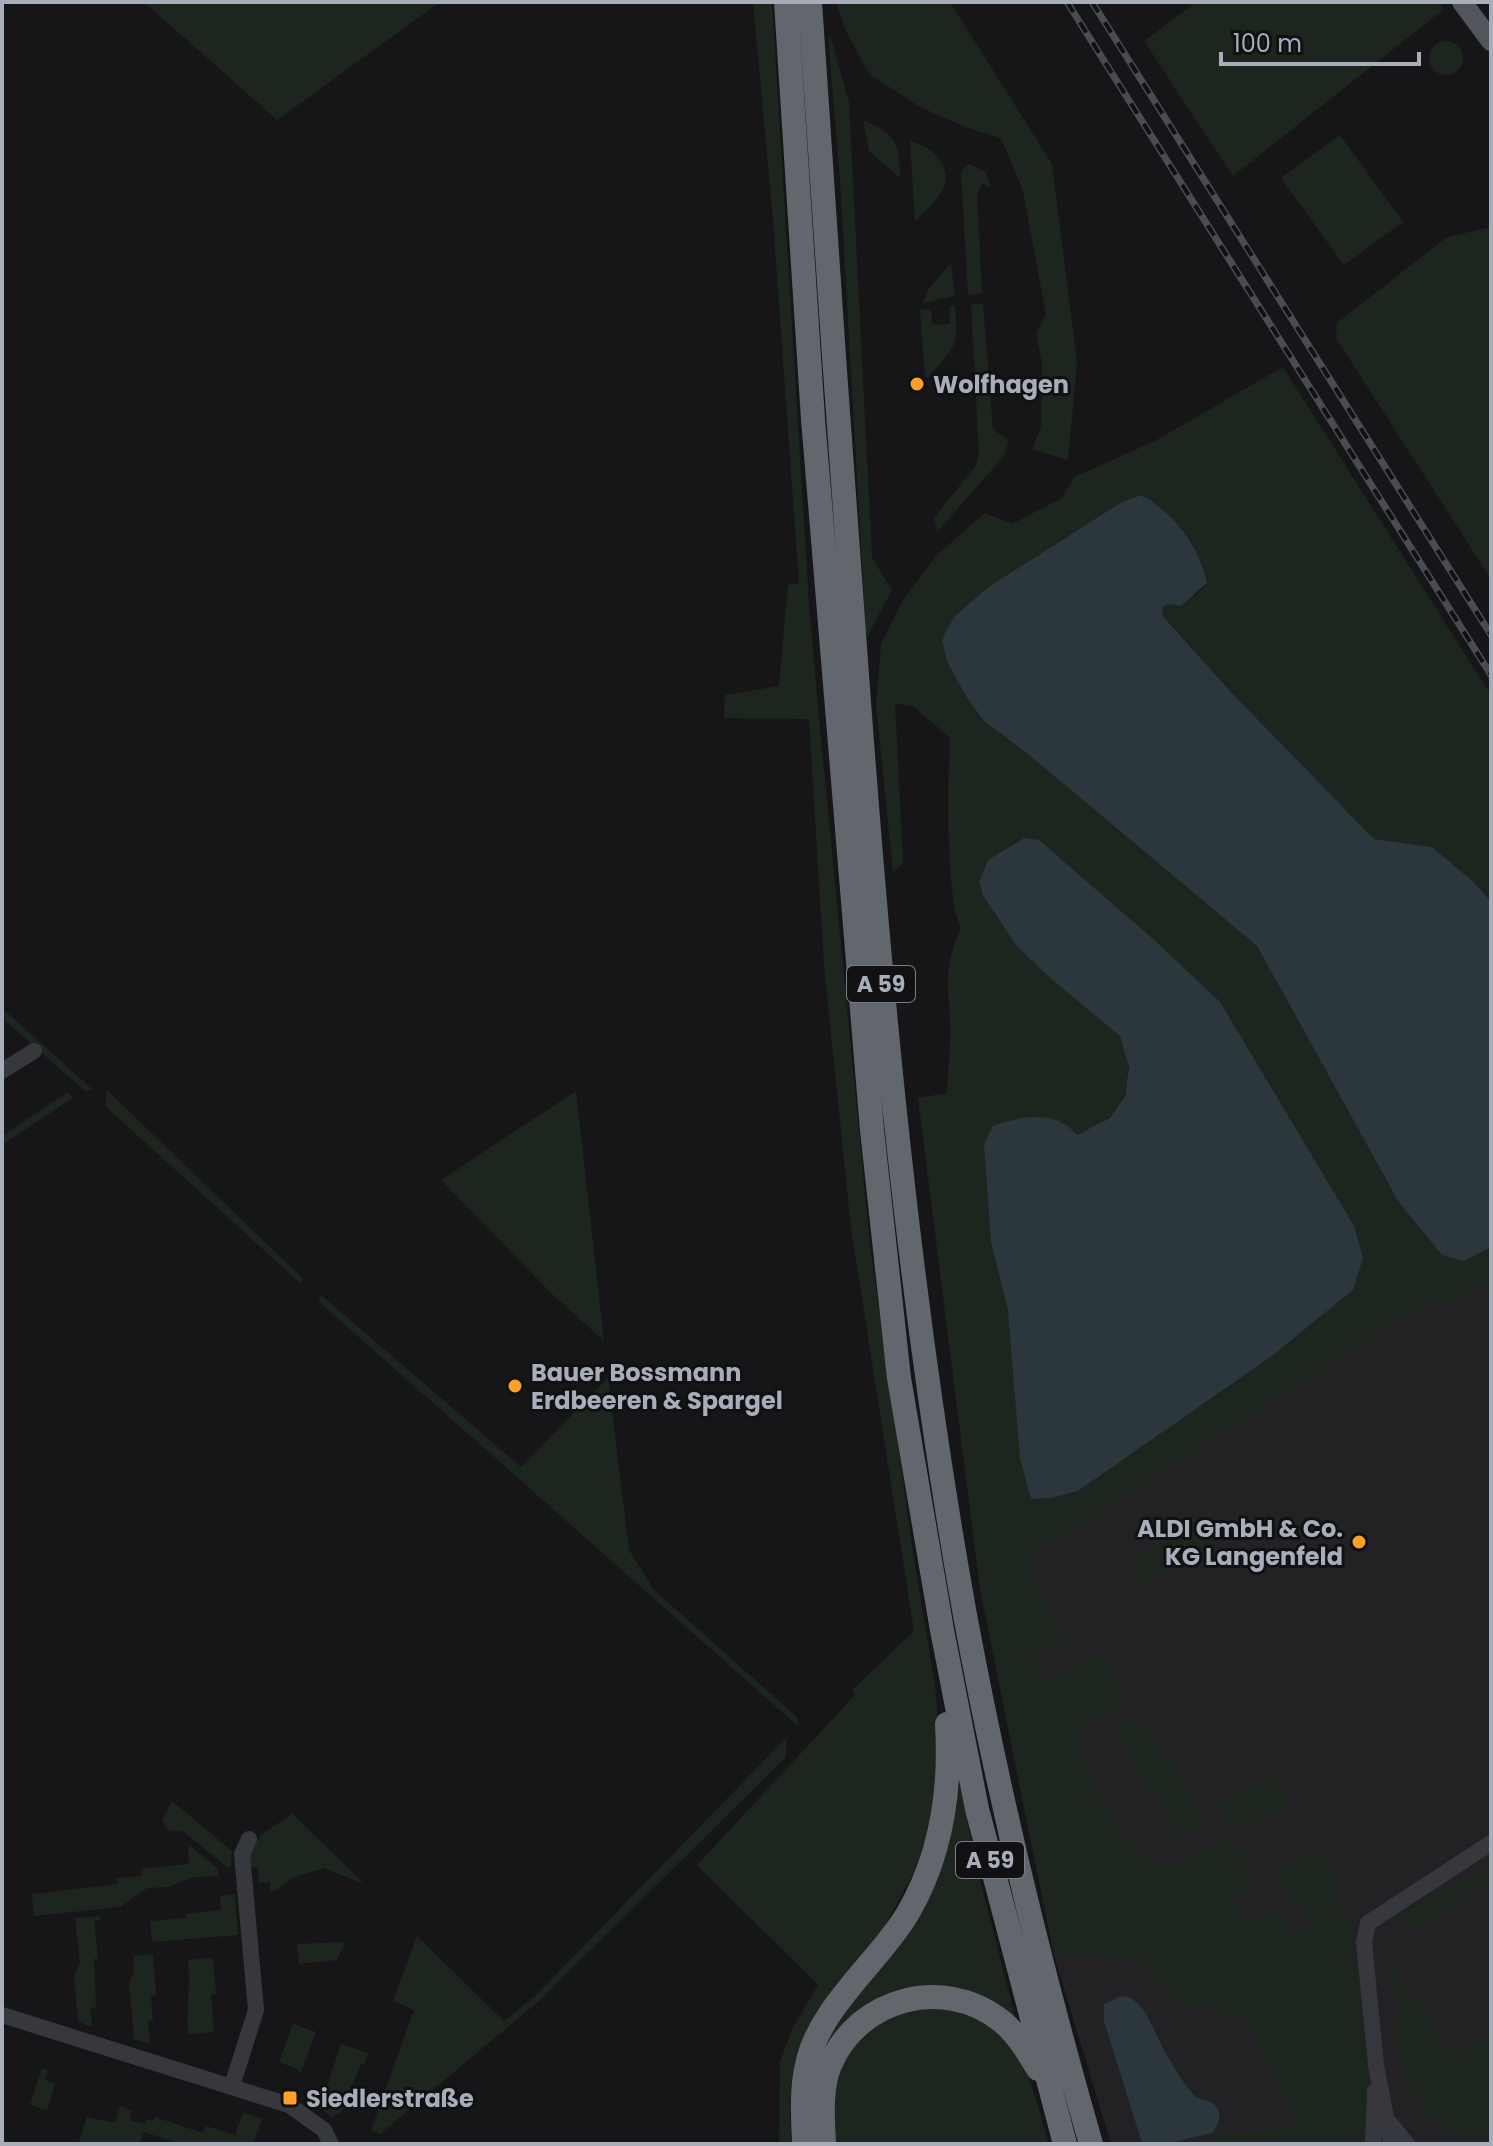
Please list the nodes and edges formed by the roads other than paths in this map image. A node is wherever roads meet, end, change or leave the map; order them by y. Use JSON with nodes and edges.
{"nodes":[{"id":1,"x":786,"y":2,"type":"edge"},
{"id":2,"x":810,"y":2,"type":"edge"},
{"id":3,"x":1462,"y":2,"type":"edge"},
{"id":4,"x":1491,"y":41,"type":"edge"},
{"id":5,"x":34,"y":1051,"type":"dead end"},
{"id":6,"x":2,"y":1071,"type":"edge"},
{"id":7,"x":942,"y":1630,"type":"junction"},
{"id":8,"x":249,"y":1839,"type":"dead end"},
{"id":9,"x":1491,"y":1843,"type":"edge"},
{"id":10,"x":2,"y":2015,"type":"edge"},
{"id":11,"x":1376,"y":2065,"type":"junction"},
{"id":12,"x":232,"y":2086,"type":"junction"},
{"id":13,"x":1049,"y":2087,"type":"junction"},
{"id":14,"x":1387,"y":2118,"type":"junction"},
{"id":15,"x":331,"y":2144,"type":"edge"},
{"id":16,"x":804,"y":2144,"type":"edge"},
{"id":17,"x":824,"y":2144,"type":"edge"},
{"id":18,"x":1065,"y":2144,"type":"edge"},
{"id":19,"x":1091,"y":2144,"type":"edge"},
{"id":20,"x":1373,"y":2144,"type":"edge"},
{"id":21,"x":1391,"y":2144,"type":"edge"},
{"id":22,"x":1407,"y":2144,"type":"edge"}],
"edges":[{"from":1,"to":7,"type":"highway","number":"A 59"},
{"from":2,"to":19,"type":"highway","number":"A 59"},
{"from":3,"to":4,"type":"main road"},
{"from":5,"to":6,"type":"street"},
{"from":7,"to":13,"type":"highway","number":"A 59"},
{"from":7,"to":16,"type":"highway"},
{"from":8,"to":12,"type":"street"},
{"from":9,"to":11,"type":"street"},
{"from":10,"to":12,"type":"street"},
{"from":11,"to":14,"type":"street"},
{"from":11,"to":20,"type":"street"},
{"from":12,"to":15,"type":"street"},
{"from":13,"to":17,"type":"highway"},
{"from":13,"to":18,"type":"highway","number":"A 59"},
{"from":14,"to":21,"type":"street"},
{"from":14,"to":22,"type":"street"}]}
